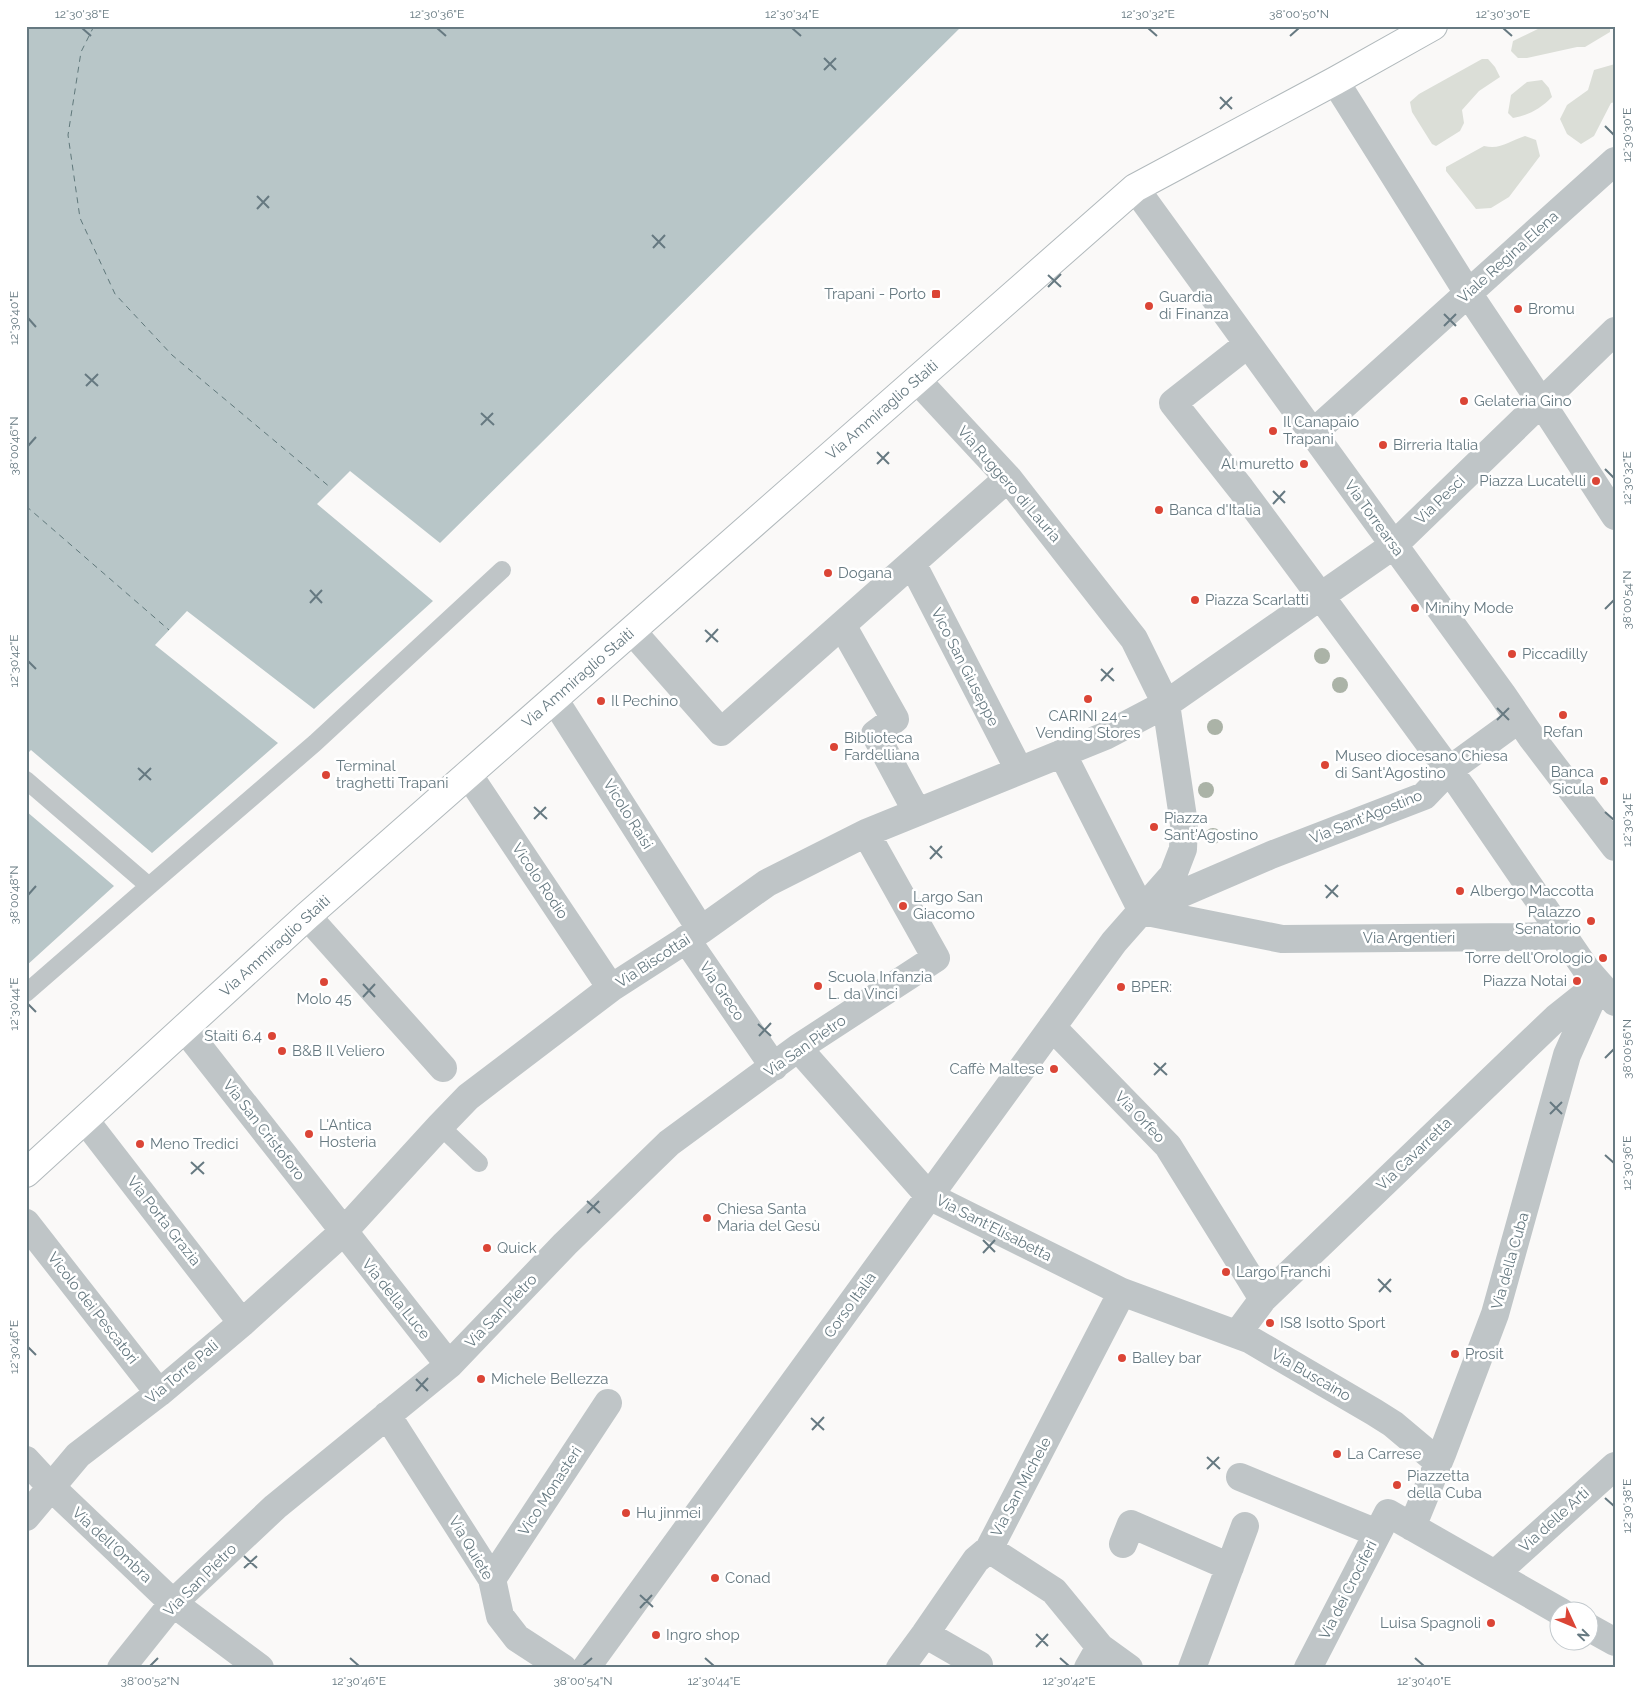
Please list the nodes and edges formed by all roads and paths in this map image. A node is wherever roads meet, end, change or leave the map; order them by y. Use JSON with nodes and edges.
{"nodes":[{"id":1,"x":1433,"y":26,"type":"edge"},
{"id":2,"x":1335,"y":81,"type":"junction"},
{"id":3,"x":1615,"y":161,"type":"edge"},
{"id":4,"x":1135,"y":188,"type":"junction"},
{"id":5,"x":1468,"y":293,"type":"junction"},
{"id":6,"x":1615,"y":331,"type":"edge"},
{"id":7,"x":1242,"y":349,"type":"junction"},
{"id":8,"x":917,"y":380,"type":"junction"},
{"id":9,"x":1535,"y":408,"type":"junction"},
{"id":10,"x":1313,"y":433,"type":"junction"},
{"id":11,"x":1008,"y":478,"type":"junction"},
{"id":12,"x":1615,"y":516,"type":"edge"},
{"id":13,"x":1402,"y":538,"type":"junction"},
{"id":14,"x":912,"y":563,"type":"junction"},
{"id":15,"x":502,"y":570,"type":"dead end"},
{"id":16,"x":1328,"y":592,"type":"junction"},
{"id":17,"x":842,"y":625,"type":"junction"},
{"id":18,"x":632,"y":631,"type":"junction"},
{"id":19,"x":554,"y":699,"type":"junction"},
{"id":20,"x":1166,"y":704,"type":"junction"},
{"id":21,"x":1519,"y":719,"type":"junction"},
{"id":22,"x":1062,"y":753,"type":"junction"},
{"id":23,"x":1019,"y":770,"type":"junction"},
{"id":24,"x":1449,"y":770,"type":"junction"},
{"id":25,"x":468,"y":774,"type":"junction"},
{"id":26,"x":26,"y":780,"type":"edge"},
{"id":27,"x":917,"y":812,"type":"junction"},
{"id":28,"x":866,"y":833,"type":"junction"},
{"id":29,"x":1615,"y":847,"type":"edge"},
{"id":30,"x":149,"y":886,"type":"junction"},
{"id":31,"x":1142,"y":911,"type":"junction"},
{"id":32,"x":307,"y":916,"type":"junction"},
{"id":33,"x":694,"y":934,"type":"junction"},
{"id":34,"x":1562,"y":935,"type":"junction"},
{"id":35,"x":611,"y":988,"type":"junction"},
{"id":36,"x":26,"y":994,"type":"edge"},
{"id":37,"x":1608,"y":995,"type":"edge"},
{"id":38,"x":1052,"y":1027,"type":"junction"},
{"id":39,"x":184,"y":1028,"type":"junction"},
{"id":40,"x":798,"y":1048,"type":"junction"},
{"id":41,"x":774,"y":1067,"type":"junction"},
{"id":42,"x":442,"y":1068,"type":"dead end"},
{"id":43,"x":86,"y":1120,"type":"junction"},
{"id":44,"x":440,"y":1126,"type":"junction"},
{"id":45,"x":479,"y":1163,"type":"dead end"},
{"id":46,"x":26,"y":1173,"type":"edge"},
{"id":47,"x":930,"y":1196,"type":"junction"},
{"id":48,"x":26,"y":1223,"type":"edge"},
{"id":49,"x":343,"y":1232,"type":"junction"},
{"id":50,"x":1122,"y":1292,"type":"junction"},
{"id":51,"x":1268,"y":1295,"type":"junction"},
{"id":52,"x":1185,"y":1315,"type":"joint"},
{"id":53,"x":242,"y":1322,"type":"junction"},
{"id":54,"x":1243,"y":1337,"type":"junction"},
{"id":55,"x":450,"y":1365,"type":"junction"},
{"id":56,"x":159,"y":1393,"type":"junction"},
{"id":57,"x":608,"y":1403,"type":"dead end"},
{"id":58,"x":387,"y":1414,"type":"junction"},
{"id":59,"x":26,"y":1460,"type":"edge"},
{"id":60,"x":1438,"y":1461,"type":"junction"},
{"id":61,"x":1615,"y":1466,"type":"edge"},
{"id":62,"x":1240,"y":1477,"type":"dead end"},
{"id":63,"x":51,"y":1487,"type":"junction"},
{"id":64,"x":26,"y":1517,"type":"edge"},
{"id":65,"x":1382,"y":1523,"type":"junction"},
{"id":66,"x":1245,"y":1526,"type":"dead end"},
{"id":67,"x":1412,"y":1527,"type":"junction"},
{"id":68,"x":1123,"y":1544,"type":"dead end"},
{"id":69,"x":989,"y":1549,"type":"junction"},
{"id":70,"x":1230,"y":1567,"type":"junction"},
{"id":71,"x":1495,"y":1574,"type":"junction"},
{"id":72,"x":492,"y":1579,"type":"junction"},
{"id":73,"x":174,"y":1603,"type":"junction"},
{"id":74,"x":1548,"y":1605,"type":"edge"},
{"id":75,"x":1598,"y":1633,"type":"edge"},
{"id":76,"x":926,"y":1634,"type":"junction"},
{"id":77,"x":1615,"y":1642,"type":"edge"},
{"id":78,"x":1094,"y":1657,"type":"edge"},
{"id":79,"x":978,"y":1665,"type":"dead end"},
{"id":80,"x":122,"y":1668,"type":"edge"},
{"id":81,"x":260,"y":1668,"type":"edge"},
{"id":82,"x":563,"y":1668,"type":"edge"},
{"id":83,"x":586,"y":1668,"type":"edge"},
{"id":84,"x":900,"y":1668,"type":"edge"},
{"id":85,"x":1129,"y":1668,"type":"edge"},
{"id":86,"x":1192,"y":1668,"type":"edge"},
{"id":87,"x":1308,"y":1668,"type":"edge"}],
"edges":[{"from":1,"to":2,"type":"street"},
{"from":2,"to":4,"type":"street"},
{"from":2,"to":5,"type":"street"},
{"from":3,"to":5,"type":"street","name":"Viale Regina Elena"},
{"from":4,"to":7,"type":"street","name":"Via Torrearsa"},
{"from":4,"to":8,"type":"street","name":"Via Ammiraglio Staiti"},
{"from":5,"to":9,"type":"street"},
{"from":5,"to":10,"type":"street","name":"Viale Regina Elena"},
{"from":6,"to":9,"type":"street","name":"Via Pesci"},
{"from":7,"to":10,"type":"street","name":"Via Torrearsa"},
{"from":7,"to":16,"type":"street"},
{"from":8,"to":11,"type":"street","name":"Via Ruggero di Lauria"},
{"from":8,"to":18,"type":"street","name":"Via Ammiraglio Staiti"},
{"from":9,"to":12,"type":"street"},
{"from":9,"to":13,"type":"street","name":"Via Pesci"},
{"from":10,"to":13,"type":"street","name":"Via Torrearsa"},
{"from":11,"to":14,"type":"street"},
{"from":11,"to":20,"type":"street","name":"Via Ruggero di Lauria"},
{"from":13,"to":16,"type":"street","name":"Via Pesci"},
{"from":13,"to":21,"type":"street","name":"Via Torrearsa"},
{"from":14,"to":17,"type":"street"},
{"from":14,"to":23,"type":"street","name":"Vico San Giuseppe"},
{"from":15,"to":30,"type":"lane"},
{"from":16,"to":20,"type":"street","name":"Via Pesci"},
{"from":16,"to":24,"type":"street"},
{"from":17,"to":18,"type":"street"},
{"from":17,"to":27,"type":"street"},
{"from":18,"to":19,"type":"street","name":"Via Ammiraglio Staiti"},
{"from":19,"to":25,"type":"street","name":"Via Ammiraglio Staiti"},
{"from":19,"to":33,"type":"street","name":"Vicolo Raisi"},
{"from":20,"to":22,"type":"street","name":"Via Biscottai"},
{"from":20,"to":31,"type":"street","name":"Corso Italia"},
{"from":21,"to":24,"type":"street","name":"Via Sant'Agostino"},
{"from":21,"to":29,"type":"street","name":"Via Torrearsa"},
{"from":22,"to":23,"type":"street","name":"Via Biscottai"},
{"from":22,"to":31,"type":"street"},
{"from":23,"to":27,"type":"street","name":"Via Biscottai"},
{"from":24,"to":31,"type":"street","name":"Via Sant'Agostino"},
{"from":24,"to":34,"type":"street"},
{"from":25,"to":32,"type":"street","name":"Via Ammiraglio Staiti"},
{"from":25,"to":35,"type":"street","name":"Vicolo Rodio"},
{"from":26,"to":30,"type":"lane"},
{"from":27,"to":28,"type":"street","name":"Via Biscottai"},
{"from":28,"to":33,"type":"street","name":"Via Biscottai"},
{"from":28,"to":40,"type":"street","name":"Via San Pietro"},
{"from":30,"to":36,"type":"lane"},
{"from":31,"to":34,"type":"street","name":"Via Argentieri"},
{"from":31,"to":38,"type":"street","name":"Corso Italia"},
{"from":32,"to":39,"type":"street","name":"Via Ammiraglio Staiti"},
{"from":32,"to":42,"type":"street"},
{"from":33,"to":35,"type":"street","name":"Via Biscottai"},
{"from":33,"to":41,"type":"street","name":"Via Greco"},
{"from":34,"to":37,"type":"street"},
{"from":35,"to":44,"type":"street","name":"Via Biscottai"},
{"from":37,"to":51,"type":"street","name":"Via Cavarretta"},
{"from":37,"to":60,"type":"street","name":"Via della Cuba"},
{"from":38,"to":47,"type":"street","name":"Corso Italia"},
{"from":38,"to":51,"type":"street","name":"Via Orfeo"},
{"from":39,"to":43,"type":"street","name":"Via Ammiraglio Staiti"},
{"from":39,"to":49,"type":"street","name":"Via San Cristoforo"},
{"from":40,"to":41,"type":"street","name":"Via San Pietro"},
{"from":40,"to":47,"type":"street","name":"Via Sant'Elisabetta"},
{"from":41,"to":55,"type":"street","name":"Via San Pietro"},
{"from":43,"to":46,"type":"street","name":"Via Ammiraglio Staiti"},
{"from":43,"to":53,"type":"street","name":"Via Porta Grazia"},
{"from":44,"to":45,"type":"lane"},
{"from":44,"to":49,"type":"street","name":"Via Biscottai"},
{"from":47,"to":50,"type":"street","name":"Via Sant'Elisabetta"},
{"from":47,"to":83,"type":"street","name":"Corso Italia"},
{"from":48,"to":56,"type":"street","name":"Vicolo dei Pescatori"},
{"from":49,"to":53,"type":"street","name":"Via Torre Pali"},
{"from":49,"to":55,"type":"street","name":"Via della Luce"},
{"from":50,"to":52,"type":"street","name":"Via Sant'Elisabetta"},
{"from":50,"to":69,"type":"street","name":"Via San Michele"},
{"from":51,"to":54,"type":"street","name":"Via Cavarretta"},
{"from":52,"to":54,"type":"street","name":"Via Buscaino"},
{"from":53,"to":56,"type":"street","name":"Via Torre Pali"},
{"from":54,"to":60,"type":"street","name":"Via Buscaino"},
{"from":55,"to":58,"type":"street","name":"Via San Pietro"},
{"from":56,"to":63,"type":"street","name":"Via Torre Pali"},
{"from":57,"to":72,"type":"street","name":"Vico Monasteri"},
{"from":58,"to":72,"type":"street","name":"Via Quiete"},
{"from":58,"to":73,"type":"street","name":"Via San Pietro"},
{"from":59,"to":63,"type":"street","name":"Via dell'Ombra"},
{"from":60,"to":67,"type":"street","name":"Via della Cuba"},
{"from":61,"to":71,"type":"street","name":"Via delle Arti"},
{"from":62,"to":65,"type":"street"},
{"from":63,"to":64,"type":"street","name":"Via Torre Pali"},
{"from":63,"to":73,"type":"street","name":"Via dell'Ombra"},
{"from":65,"to":67,"type":"street"},
{"from":65,"to":87,"type":"street","name":"Via dei Crociferi"},
{"from":66,"to":70,"type":"street"},
{"from":67,"to":71,"type":"street"},
{"from":68,"to":70,"type":"street"},
{"from":69,"to":76,"type":"street","name":"Via San Michele"},
{"from":69,"to":78,"type":"street"},
{"from":70,"to":86,"type":"street"},
{"from":71,"to":74,"type":"street"},
{"from":72,"to":82,"type":"street","name":"Via Quiete"},
{"from":73,"to":80,"type":"street","name":"Via San Pietro"},
{"from":73,"to":81,"type":"street","name":"Via dell'Ombra"},
{"from":75,"to":77,"type":"street"},
{"from":76,"to":79,"type":"street"},
{"from":76,"to":84,"type":"street","name":"Via San Michele"},
{"from":78,"to":85,"type":"street"}]}
